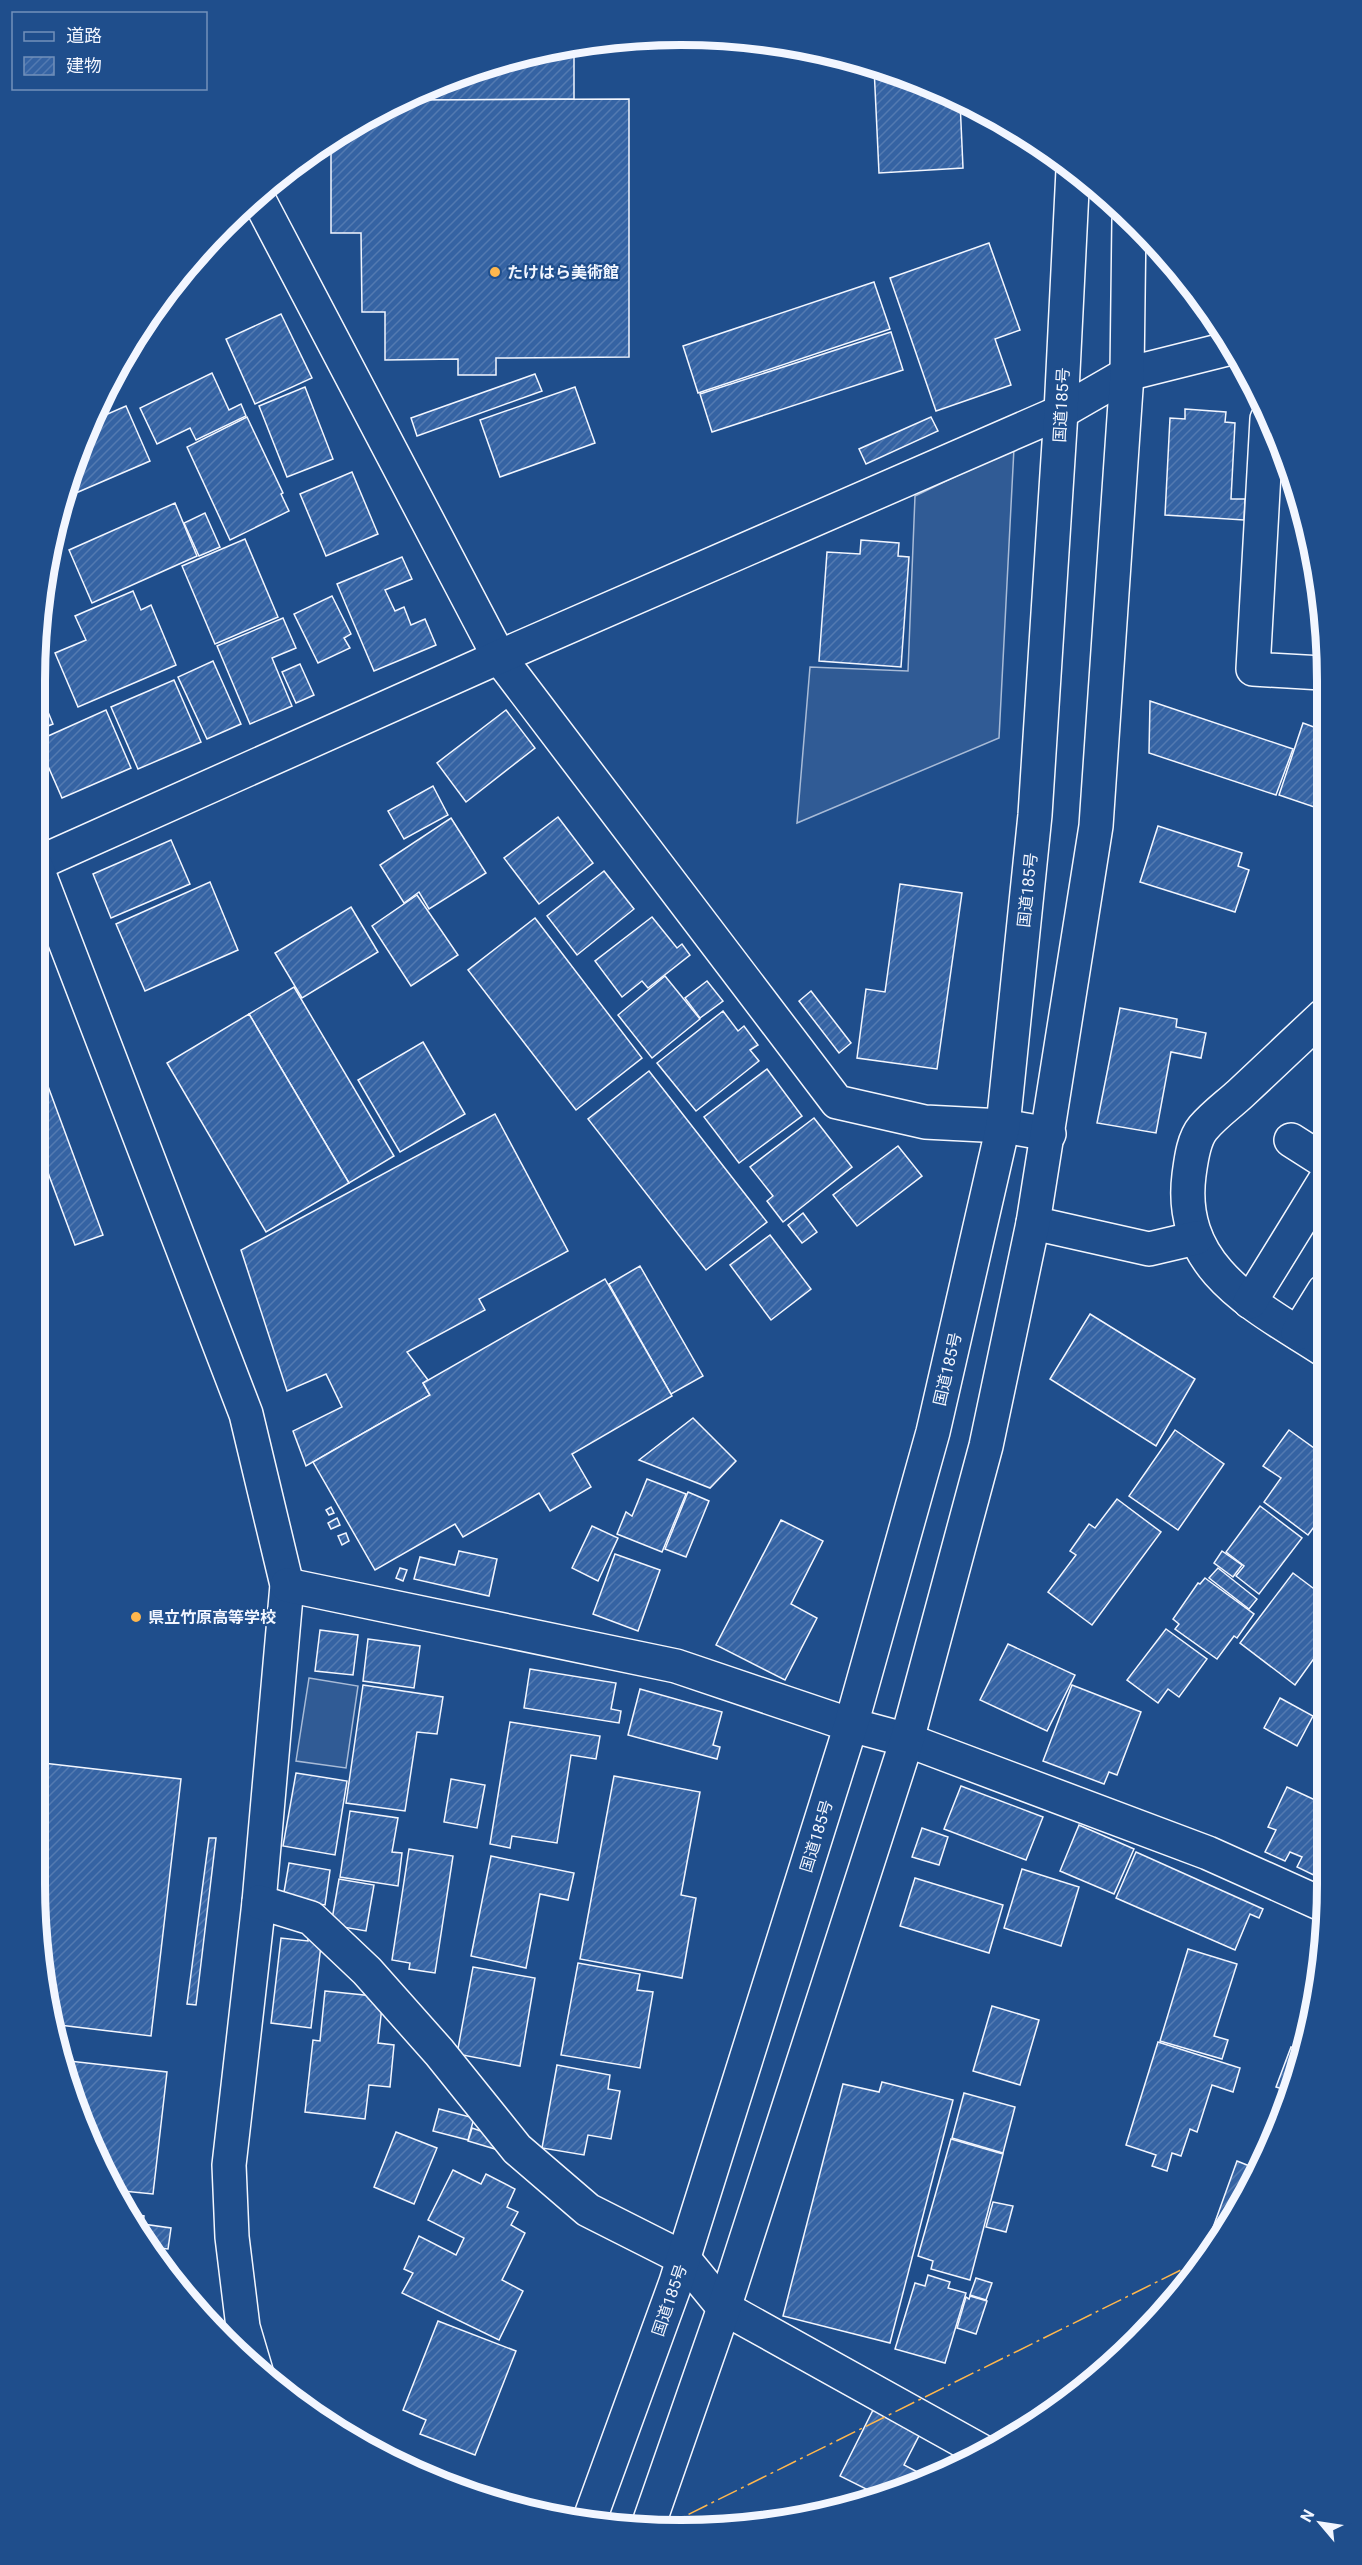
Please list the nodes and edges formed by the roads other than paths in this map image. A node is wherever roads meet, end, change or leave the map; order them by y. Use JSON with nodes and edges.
{"nodes":[{"id":1,"x":1073,"y":180,"type":"edge"},
{"id":2,"x":262,"y":203,"type":"edge"},
{"id":3,"x":1129,"y":229,"type":"edge"},
{"id":4,"x":1224,"y":350,"type":"edge"},
{"id":5,"x":1127,"y":374,"type":"junction"},
{"id":6,"x":1061,"y":412,"type":"junction"},
{"id":7,"x":1266,"y":432,"type":"edge"},
{"id":8,"x":499,"y":657,"type":"junction"},
{"id":9,"x":1317,"y":673,"type":"edge"},
{"id":10,"x":45,"y":861,"type":"edge"},
{"id":11,"x":45,"y":889,"type":"edge"},
{"id":12,"x":1317,"y":1022,"type":"edge"},
{"id":13,"x":1003,"y":1126,"type":"junction"},
{"id":14,"x":1049,"y":1134,"type":"junction"},
{"id":15,"x":1291,"y":1140,"type":"dead end"},
{"id":16,"x":1317,"y":1157,"type":"edge"},
{"id":17,"x":1317,"y":1193,"type":"edge"},
{"id":18,"x":1033,"y":1222,"type":"junction"},
{"id":19,"x":1196,"y":1238,"type":"junction"},
{"id":20,"x":1250,"y":1302,"type":"junction"},
{"id":21,"x":1317,"y":1318,"type":"edge"},
{"id":22,"x":1311,"y":1342,"type":"edge"},
{"id":23,"x":287,"y":1585,"type":"junction"},
{"id":24,"x":851,"y":1725,"type":"junction"},
{"id":25,"x":907,"y":1740,"type":"junction"},
{"id":26,"x":259,"y":1902,"type":"junction"},
{"id":27,"x":1317,"y":1902,"type":"edge"},
{"id":28,"x":683,"y":2258,"type":"junction"},
{"id":29,"x":724,"y":2308,"type":"junction"},
{"id":30,"x":250,"y":2351,"type":"edge"},
{"id":31,"x":975,"y":2447,"type":"edge"},
{"id":32,"x":592,"y":2514,"type":"edge"},
{"id":33,"x":650,"y":2519,"type":"edge"}],
"edges":[{"from":1,"to":6,"type":"main road","name":"国道185号"},
{"from":2,"to":8,"type":"main road"},
{"from":3,"to":5,"type":"main road"},
{"from":4,"to":5,"type":"main road"},
{"from":5,"to":6,"type":"main road"},
{"from":5,"to":14,"type":"main road"},
{"from":6,"to":8,"type":"main road"},
{"from":6,"to":13,"type":"main road","name":"国道185号"},
{"from":7,"to":9,"type":"main road"},
{"from":8,"to":10,"type":"main road"},
{"from":8,"to":13,"type":"main road"},
{"from":11,"to":23,"type":"main road"},
{"from":12,"to":19,"type":"main road"},
{"from":13,"to":14,"type":"main road"},
{"from":13,"to":24,"type":"main road","name":"国道185号"},
{"from":14,"to":18,"type":"main road"},
{"from":15,"to":16,"type":"main road"},
{"from":17,"to":20,"type":"main road"},
{"from":18,"to":19,"type":"main road"},
{"from":18,"to":25,"type":"main road"},
{"from":19,"to":20,"type":"main road"},
{"from":20,"to":22,"type":"main road"},
{"from":21,"to":22,"type":"main road"},
{"from":23,"to":24,"type":"main road"},
{"from":23,"to":26,"type":"main road"},
{"from":24,"to":25,"type":"main road"},
{"from":24,"to":28,"type":"main road","name":"国道185号"},
{"from":25,"to":27,"type":"main road"},
{"from":25,"to":29,"type":"main road"},
{"from":26,"to":28,"type":"main road"},
{"from":26,"to":30,"type":"main road"},
{"from":28,"to":29,"type":"main road"},
{"from":28,"to":32,"type":"main road","name":"国道185号"},
{"from":29,"to":31,"type":"main road"},
{"from":29,"to":33,"type":"main road"}]}
